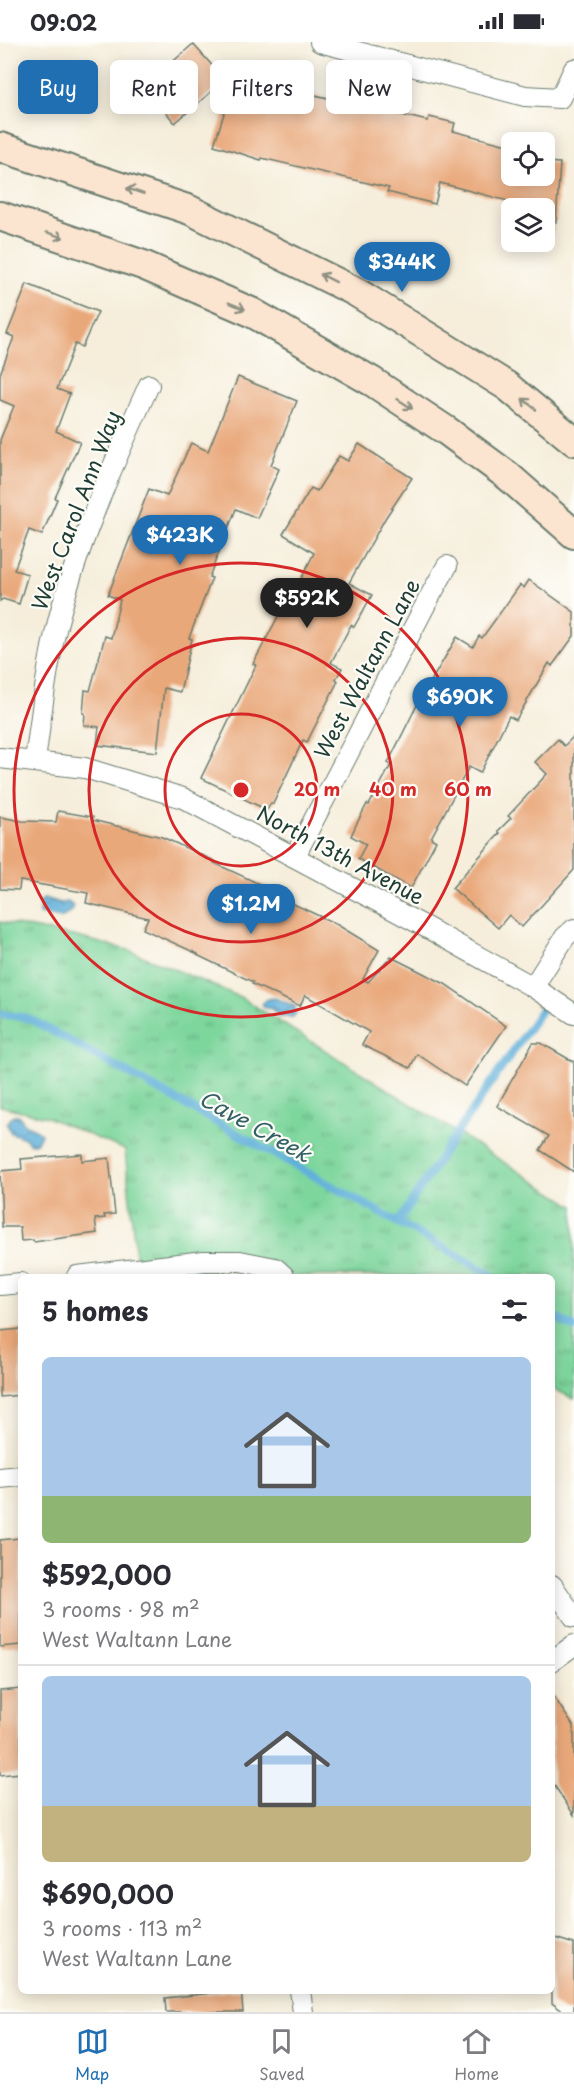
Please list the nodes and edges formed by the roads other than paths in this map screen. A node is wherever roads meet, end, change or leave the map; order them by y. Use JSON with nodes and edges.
{"nodes":[{"id":1,"x":320,"y":42,"type":"edge"},
{"id":2,"x":574,"y":69,"type":"edge"},
{"id":3,"x":0,"y":147,"type":"edge"},
{"id":4,"x":0,"y":216,"type":"edge"},
{"id":5,"x":149,"y":385,"type":"dead end"},
{"id":6,"x":574,"y":441,"type":"edge"},
{"id":7,"x":574,"y":534,"type":"edge"},
{"id":8,"x":447,"y":566,"type":"dead end"},
{"id":9,"x":0,"y":758,"type":"edge"},
{"id":10,"x":35,"y":761,"type":"junction"},
{"id":11,"x":295,"y":856,"type":"junction"},
{"id":12,"x":574,"y":929,"type":"edge"},
{"id":13,"x":533,"y":987,"type":"junction"},
{"id":14,"x":574,"y":1014,"type":"edge"},
{"id":15,"x":94,"y":1274,"type":"edge"},
{"id":16,"x":282,"y":1274,"type":"edge"},
{"id":17,"x":18,"y":1283,"type":"edge"},
{"id":18,"x":0,"y":1285,"type":"edge"},
{"id":19,"x":18,"y":1476,"type":"edge"},
{"id":20,"x":0,"y":1478,"type":"edge"},
{"id":21,"x":555,"y":1589,"type":"edge"},
{"id":22,"x":574,"y":1617,"type":"edge"},
{"id":23,"x":574,"y":1645,"type":"edge"},
{"id":24,"x":555,"y":1659,"type":"edge"},
{"id":25,"x":301,"y":1994,"type":"edge"},
{"id":26,"x":303,"y":2012,"type":"edge"}],
"edges":[{"from":1,"to":2,"type":"street"},
{"from":6,"to":3,"type":"main road","one_way":true},
{"from":4,"to":7,"type":"main road","one_way":true},
{"from":5,"to":10,"type":"street","name":"West Carol Ann Way"},
{"from":8,"to":11,"type":"street","name":"West Waltann Lane"},
{"from":9,"to":10,"type":"street","name":"North 13th Avenue"},
{"from":10,"to":11,"type":"street","name":"North 13th Avenue"},
{"from":11,"to":13,"type":"street","name":"North 13th Avenue"},
{"from":12,"to":13,"type":"street"},
{"from":13,"to":14,"type":"street","name":"North 13th Avenue"},
{"from":15,"to":16,"type":"street"},
{"from":17,"to":18,"type":"street"},
{"from":19,"to":20,"type":"street"},
{"from":21,"to":22,"type":"street"},
{"from":23,"to":24,"type":"street"},
{"from":25,"to":26,"type":"street"}]}
